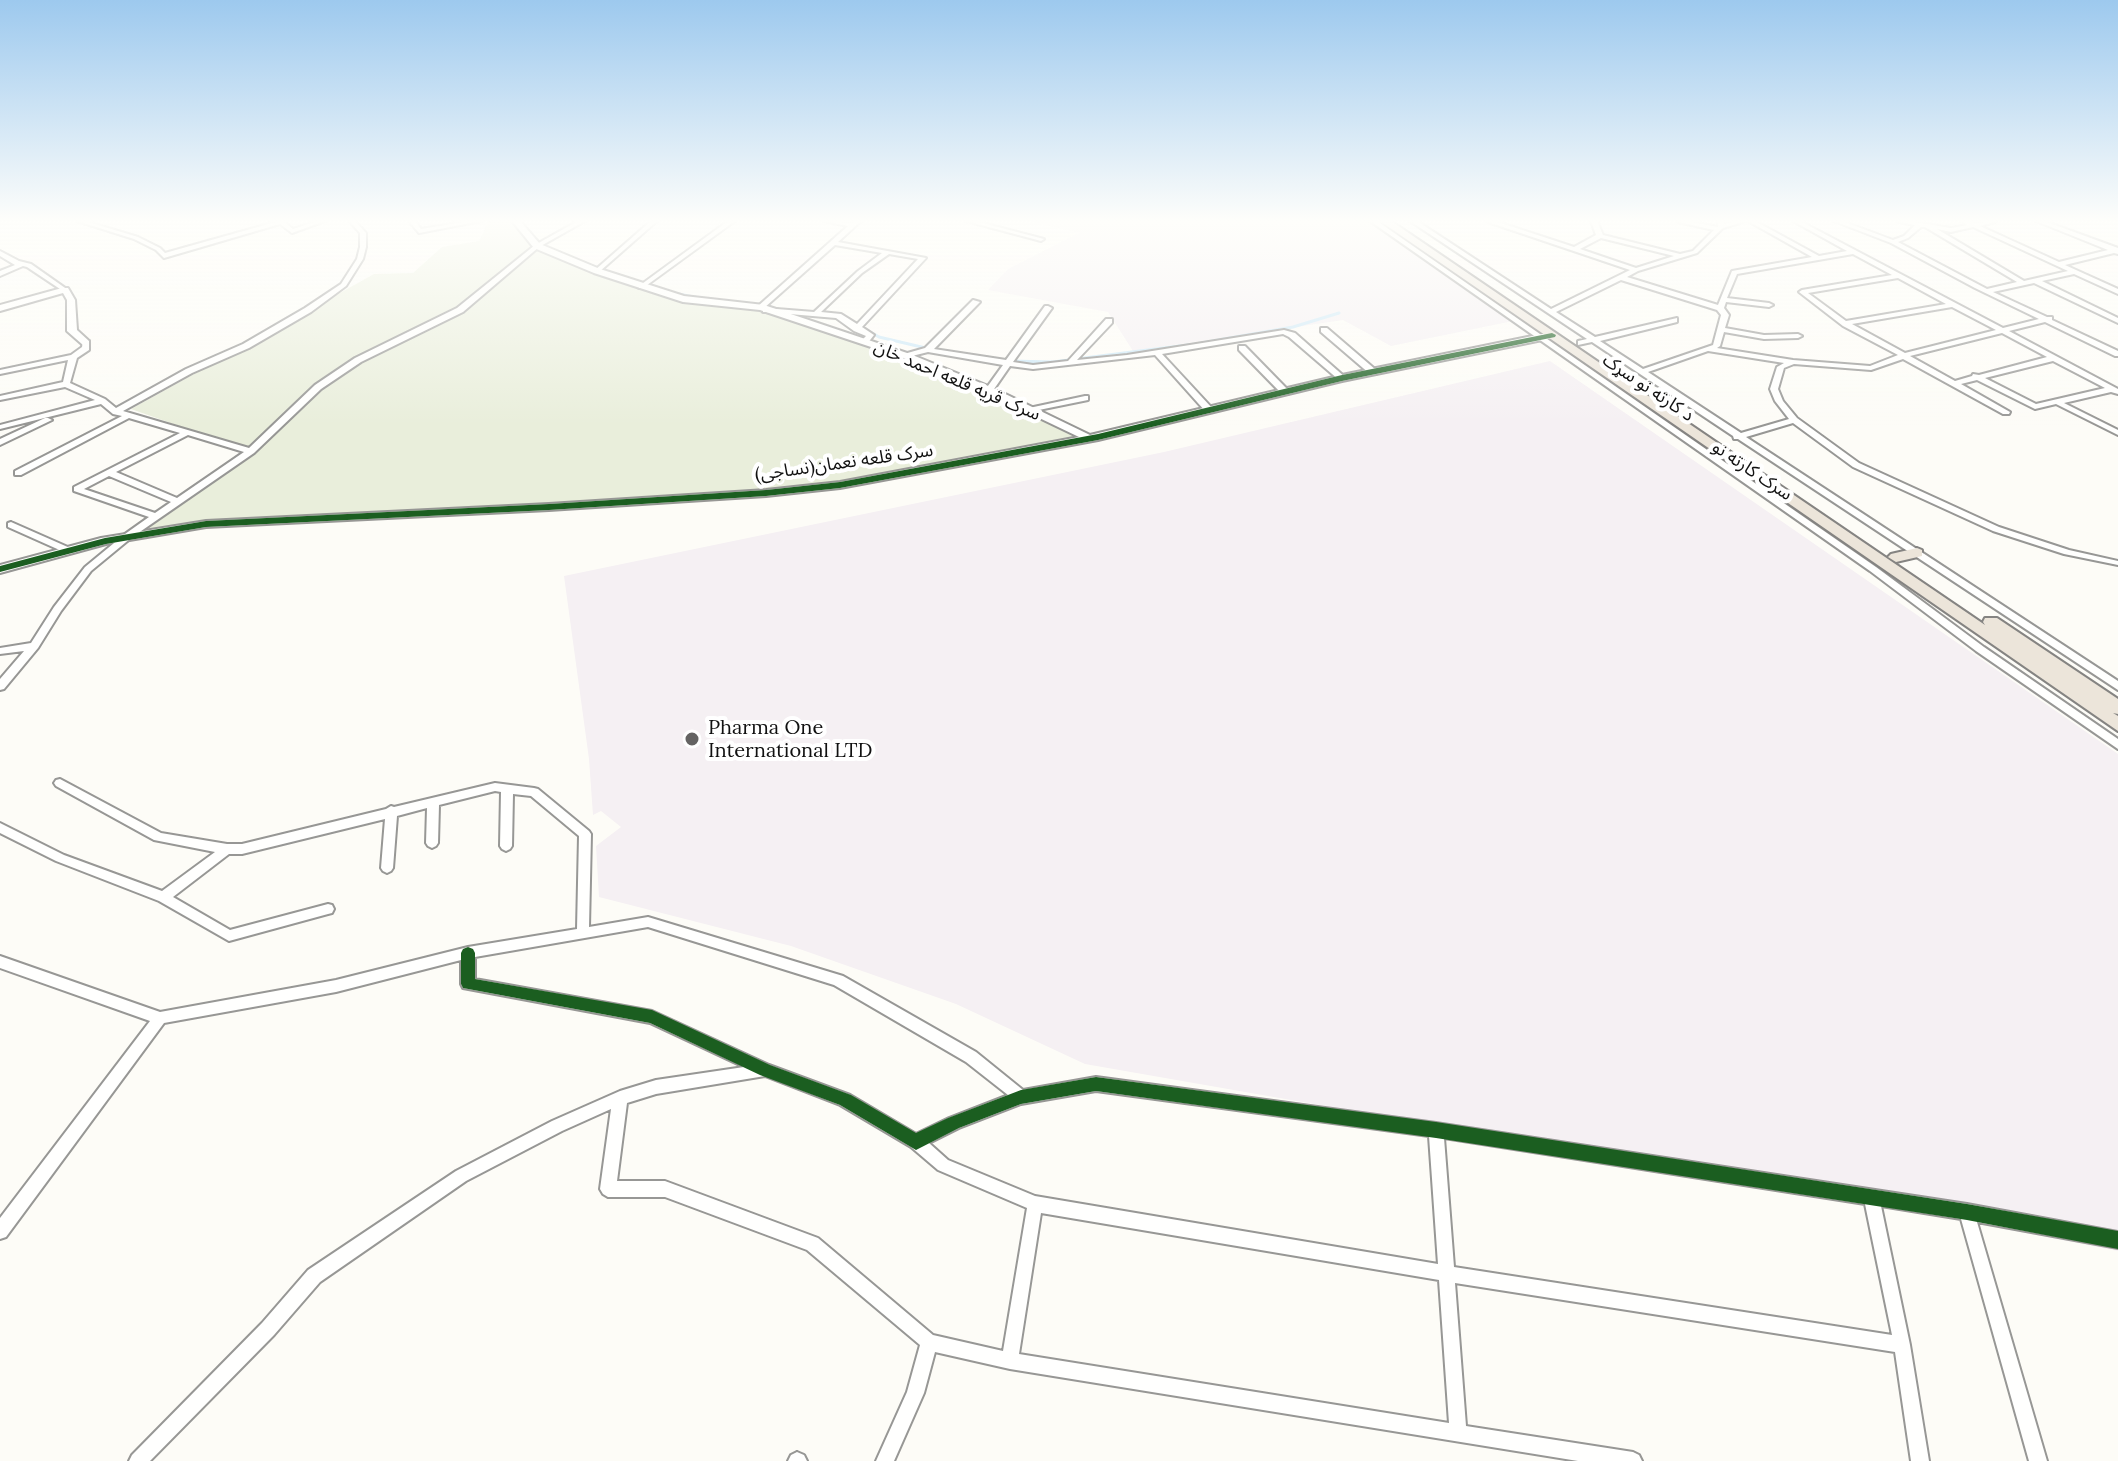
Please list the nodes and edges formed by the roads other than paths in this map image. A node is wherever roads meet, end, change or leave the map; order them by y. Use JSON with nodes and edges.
{"nodes":[{"id":1,"x":338,"y":289,"type":"edge"},
{"id":2,"x":485,"y":289,"type":"edge"},
{"id":3,"x":649,"y":289,"type":"edge"},
{"id":4,"x":785,"y":289,"type":"edge"},
{"id":5,"x":842,"y":289,"type":"edge"},
{"id":6,"x":894,"y":289,"type":"edge"},
{"id":7,"x":1476,"y":289,"type":"edge"},
{"id":8,"x":1493,"y":289,"type":"edge"},
{"id":9,"x":1502,"y":289,"type":"edge"},
{"id":10,"x":1513,"y":289,"type":"edge"},
{"id":11,"x":1599,"y":289,"type":"edge"},
{"id":12,"x":1665,"y":289,"type":"edge"},
{"id":13,"x":1728,"y":289,"type":"edge"},
{"id":14,"x":1819,"y":289,"type":"edge"},
{"id":15,"x":1922,"y":289,"type":"edge"},
{"id":16,"x":1984,"y":289,"type":"edge"},
{"id":17,"x":1995,"y":289,"type":"edge"},
{"id":18,"x":2053,"y":289,"type":"edge"},
{"id":19,"x":65,"y":290,"type":"joint"},
{"id":20,"x":1987,"y":291,"type":"junction"},
{"id":21,"x":976,"y":302,"type":"dead end"},
{"id":22,"x":1722,"y":304,"type":"junction"},
{"id":23,"x":1769,"y":305,"type":"dead end"},
{"id":24,"x":1951,"y":305,"type":"junction"},
{"id":25,"x":0,"y":308,"type":"edge"},
{"id":26,"x":1048,"y":308,"type":"dead end"},
{"id":27,"x":764,"y":309,"type":"junction"},
{"id":28,"x":1526,"y":310,"type":"junction"},
{"id":29,"x":817,"y":312,"type":"junction"},
{"id":30,"x":1551,"y":312,"type":"junction"},
{"id":31,"x":2049,"y":319,"type":"junction"},
{"id":32,"x":1674,"y":320,"type":"dead end"},
{"id":33,"x":1109,"y":321,"type":"dead end"},
{"id":34,"x":2118,"y":321,"type":"edge"},
{"id":35,"x":1846,"y":324,"type":"junction"},
{"id":36,"x":857,"y":329,"type":"junction"},
{"id":37,"x":1324,"y":330,"type":"dead end"},
{"id":38,"x":1722,"y":330,"type":"junction"},
{"id":39,"x":2001,"y":330,"type":"junction"},
{"id":40,"x":1547,"y":336,"type":"junction"},
{"id":41,"x":1798,"y":336,"type":"dead end"},
{"id":42,"x":1587,"y":341,"type":"junction"},
{"id":43,"x":864,"y":342,"type":"junction"},
{"id":44,"x":86,"y":343,"type":"joint"},
{"id":45,"x":1242,"y":348,"type":"dead end"},
{"id":46,"x":1707,"y":349,"type":"junction"},
{"id":47,"x":928,"y":350,"type":"junction"},
{"id":48,"x":1157,"y":353,"type":"junction"},
{"id":49,"x":2118,"y":354,"type":"edge"},
{"id":50,"x":1906,"y":355,"type":"junction"},
{"id":51,"x":907,"y":356,"type":"junction"},
{"id":52,"x":73,"y":357,"type":"junction"},
{"id":53,"x":0,"y":358,"type":"edge"},
{"id":54,"x":2054,"y":358,"type":"junction"},
{"id":55,"x":1793,"y":362,"type":"junction"},
{"id":56,"x":1008,"y":365,"type":"junction"},
{"id":57,"x":1069,"y":365,"type":"junction"},
{"id":58,"x":3,"y":371,"type":"edge"},
{"id":59,"x":1373,"y":372,"type":"junction"},
{"id":60,"x":1641,"y":372,"type":"junction"},
{"id":61,"x":1976,"y":376,"type":"junction"},
{"id":62,"x":1342,"y":378,"type":"junction"},
{"id":63,"x":1955,"y":383,"type":"junction"},
{"id":64,"x":66,"y":384,"type":"junction"},
{"id":65,"x":989,"y":390,"type":"junction"},
{"id":66,"x":2115,"y":390,"type":"edge"},
{"id":67,"x":1285,"y":392,"type":"junction"},
{"id":68,"x":0,"y":398,"type":"edge"},
{"id":69,"x":1085,"y":398,"type":"dead end"},
{"id":70,"x":102,"y":401,"type":"junction"},
{"id":71,"x":2059,"y":403,"type":"junction"},
{"id":72,"x":70,"y":410,"type":"junction"},
{"id":73,"x":1029,"y":410,"type":"junction"},
{"id":74,"x":1209,"y":410,"type":"junction"},
{"id":75,"x":116,"y":412,"type":"junction"},
{"id":76,"x":2006,"y":412,"type":"dead end"},
{"id":77,"x":128,"y":416,"type":"junction"},
{"id":78,"x":1794,"y":420,"type":"junction"},
{"id":79,"x":0,"y":427,"type":"edge"},
{"id":80,"x":186,"y":433,"type":"junction"},
{"id":81,"x":2118,"y":433,"type":"edge"},
{"id":82,"x":1086,"y":437,"type":"junction"},
{"id":83,"x":1737,"y":437,"type":"junction"},
{"id":84,"x":0,"y":442,"type":"edge"},
{"id":85,"x":251,"y":451,"type":"junction"},
{"id":86,"x":18,"y":473,"type":"dead end"},
{"id":87,"x":110,"y":473,"type":"junction"},
{"id":88,"x":178,"y":502,"type":"junction"},
{"id":89,"x":156,"y":517,"type":"junction"},
{"id":90,"x":11,"y":525,"type":"dead end"},
{"id":91,"x":128,"y":536,"type":"junction"},
{"id":92,"x":67,"y":550,"type":"junction"},
{"id":93,"x":1917,"y":553,"type":"junction"},
{"id":94,"x":1885,"y":563,"type":"junction"},
{"id":95,"x":2116,"y":563,"type":"edge"},
{"id":96,"x":0,"y":569,"type":"edge"},
{"id":97,"x":34,"y":646,"type":"junction"},
{"id":98,"x":0,"y":651,"type":"edge"},
{"id":99,"x":2050,"y":670,"type":"junction"},
{"id":100,"x":0,"y":686,"type":"edge"},
{"id":101,"x":2118,"y":686,"type":"edge"},
{"id":102,"x":2118,"y":708,"type":"edge"},
{"id":103,"x":2118,"y":725,"type":"edge"},
{"id":104,"x":2118,"y":745,"type":"edge"},
{"id":105,"x":60,"y":783,"type":"dead end"},
{"id":106,"x":507,"y":789,"type":"junction"},
{"id":107,"x":433,"y":801,"type":"junction"},
{"id":108,"x":391,"y":811,"type":"junction"},
{"id":109,"x":0,"y":828,"type":"edge"},
{"id":110,"x":432,"y":843,"type":"dead end"},
{"id":111,"x":506,"y":846,"type":"dead end"},
{"id":112,"x":227,"y":849,"type":"junction"},
{"id":113,"x":387,"y":868,"type":"dead end"},
{"id":114,"x":163,"y":897,"type":"junction"},
{"id":115,"x":328,"y":909,"type":"dead end"},
{"id":116,"x":583,"y":931,"type":"junction"},
{"id":117,"x":468,"y":953,"type":"junction"},
{"id":118,"x":0,"y":962,"type":"edge"},
{"id":119,"x":160,"y":1018,"type":"junction"},
{"id":120,"x":765,"y":1070,"type":"junction"},
{"id":121,"x":1021,"y":1097,"type":"junction"},
{"id":122,"x":620,"y":1098,"type":"junction"},
{"id":123,"x":1436,"y":1130,"type":"junction"},
{"id":124,"x":916,"y":1142,"type":"junction"},
{"id":125,"x":1872,"y":1199,"type":"junction"},
{"id":126,"x":1035,"y":1204,"type":"junction"},
{"id":127,"x":1967,"y":1212,"type":"junction"},
{"id":128,"x":0,"y":1231,"type":"edge"},
{"id":129,"x":2118,"y":1240,"type":"edge"},
{"id":130,"x":1448,"y":1274,"type":"junction"},
{"id":131,"x":929,"y":1342,"type":"junction"},
{"id":132,"x":1902,"y":1345,"type":"junction"},
{"id":133,"x":1010,"y":1361,"type":"junction"},
{"id":134,"x":1458,"y":1432,"type":"junction"},
{"id":135,"x":138,"y":1461,"type":"edge"},
{"id":136,"x":885,"y":1461,"type":"edge"},
{"id":137,"x":1633,"y":1461,"type":"edge"},
{"id":138,"x":1920,"y":1461,"type":"edge"},
{"id":139,"x":2038,"y":1461,"type":"edge"}],
"edges":[{"from":1,"to":75,"type":"street"},
{"from":2,"to":85,"type":"street"},
{"from":3,"to":27,"type":"street","name":"سرک قریه قلعه احمد خان"},
{"from":4,"to":27,"type":"street"},
{"from":5,"to":29,"type":"street"},
{"from":6,"to":36,"type":"street"},
{"from":7,"to":40,"type":"street"},
{"from":8,"to":28,"type":"highway","name":"سرک کارته نو"},
{"from":9,"to":28,"type":"highway","name":"د کارته نو سړک"},
{"from":10,"to":30,"type":"street"},
{"from":11,"to":30,"type":"street"},
{"from":12,"to":22,"type":"street"},
{"from":13,"to":22,"type":"street"},
{"from":14,"to":35,"type":"street"},
{"from":15,"to":24,"type":"street"},
{"from":16,"to":20,"type":"street"},
{"from":17,"to":20,"type":"street"},
{"from":18,"to":34,"type":"street"},
{"from":19,"to":25,"type":"street"},
{"from":19,"to":44,"type":"street"},
{"from":20,"to":31,"type":"street"},
{"from":21,"to":47,"type":"street"},
{"from":22,"to":23,"type":"street"},
{"from":22,"to":38,"type":"street"},
{"from":24,"to":35,"type":"street"},
{"from":24,"to":39,"type":"street"},
{"from":26,"to":56,"type":"street"},
{"from":27,"to":29,"type":"street"},
{"from":27,"to":43,"type":"street","name":"سرک قریه قلعه احمد خان"},
{"from":28,"to":40,"type":"highway","name":"سرک کارته نو"},
{"from":28,"to":42,"type":"highway","name":"د کارته نو سړک"},
{"from":29,"to":36,"type":"street"},
{"from":30,"to":42,"type":"street"},
{"from":31,"to":39,"type":"street"},
{"from":31,"to":49,"type":"street"},
{"from":32,"to":42,"type":"street"},
{"from":33,"to":57,"type":"street"},
{"from":35,"to":50,"type":"street"},
{"from":36,"to":43,"type":"street"},
{"from":37,"to":59,"type":"street"},
{"from":38,"to":41,"type":"street"},
{"from":38,"to":46,"type":"street"},
{"from":39,"to":50,"type":"street"},
{"from":39,"to":54,"type":"street"},
{"from":40,"to":59,"type":"street","name":"سرک قلعه نعمان(نساجی)"},
{"from":40,"to":94,"type":"highway","name":"سرک کارته نو"},
{"from":42,"to":60,"type":"street"},
{"from":42,"to":94,"type":"highway","name":"د کارته نو سړک"},
{"from":43,"to":51,"type":"street","name":"سرک قریه قلعه احمد خان"},
{"from":44,"to":52,"type":"street"},
{"from":45,"to":67,"type":"street"},
{"from":46,"to":55,"type":"street"},
{"from":46,"to":60,"type":"street"},
{"from":47,"to":51,"type":"street"},
{"from":47,"to":56,"type":"street"},
{"from":48,"to":57,"type":"street"},
{"from":48,"to":62,"type":"street"},
{"from":48,"to":74,"type":"street"},
{"from":50,"to":55,"type":"street"},
{"from":50,"to":63,"type":"street"},
{"from":51,"to":65,"type":"street","name":"سرک قریه قلعه احمد خان"},
{"from":52,"to":58,"type":"street"},
{"from":52,"to":64,"type":"street"},
{"from":53,"to":58,"type":"street"},
{"from":54,"to":61,"type":"street"},
{"from":54,"to":66,"type":"street"},
{"from":55,"to":78,"type":"street"},
{"from":56,"to":57,"type":"street"},
{"from":56,"to":65,"type":"street"},
{"from":59,"to":62,"type":"street","name":"سرک قلعه نعمان(نساجی)"},
{"from":60,"to":83,"type":"street"},
{"from":61,"to":63,"type":"street"},
{"from":61,"to":71,"type":"street"},
{"from":62,"to":67,"type":"street","name":"سرک قلعه نعمان(نساجی)"},
{"from":63,"to":76,"type":"street"},
{"from":64,"to":68,"type":"street"},
{"from":64,"to":70,"type":"street"},
{"from":65,"to":73,"type":"street","name":"سرک قریه قلعه احمد خان"},
{"from":66,"to":71,"type":"street"},
{"from":67,"to":74,"type":"street","name":"سرک قلعه نعمان(نساجی)"},
{"from":69,"to":73,"type":"street"},
{"from":70,"to":72,"type":"street"},
{"from":70,"to":75,"type":"street"},
{"from":71,"to":81,"type":"street"},
{"from":72,"to":79,"type":"street"},
{"from":72,"to":84,"type":"street"},
{"from":73,"to":82,"type":"street","name":"سرک قریه قلعه احمد خان"},
{"from":74,"to":82,"type":"street","name":"سرک قلعه نعمان(نساجی)"},
{"from":75,"to":77,"type":"street"},
{"from":77,"to":80,"type":"street"},
{"from":77,"to":86,"type":"street"},
{"from":78,"to":83,"type":"street"},
{"from":78,"to":95,"type":"street"},
{"from":80,"to":85,"type":"street"},
{"from":80,"to":87,"type":"street"},
{"from":82,"to":91,"type":"street","name":"سرک قلعه نعمان(نساجی)"},
{"from":83,"to":93,"type":"street"},
{"from":85,"to":88,"type":"street"},
{"from":87,"to":88,"type":"street"},
{"from":87,"to":89,"type":"street"},
{"from":88,"to":89,"type":"street"},
{"from":89,"to":91,"type":"street"},
{"from":90,"to":92,"type":"street"},
{"from":91,"to":92,"type":"street"},
{"from":91,"to":97,"type":"street"},
{"from":92,"to":96,"type":"street"},
{"from":93,"to":94,"type":"highway"},
{"from":93,"to":101,"type":"street"},
{"from":94,"to":99,"type":"highway","name":"سرک کارته نو"},
{"from":94,"to":104,"type":"street"},
{"from":97,"to":98,"type":"street"},
{"from":97,"to":100,"type":"street"},
{"from":99,"to":102,"type":"highway","name":"سرک کارته نو"},
{"from":99,"to":103,"type":"highway","name":"سرک کارته نو"},
{"from":105,"to":112,"type":"street"},
{"from":106,"to":107,"type":"street"},
{"from":106,"to":111,"type":"street"},
{"from":106,"to":116,"type":"street"},
{"from":107,"to":108,"type":"street"},
{"from":107,"to":110,"type":"street"},
{"from":108,"to":112,"type":"street"},
{"from":108,"to":113,"type":"street"},
{"from":109,"to":114,"type":"street"},
{"from":112,"to":114,"type":"street"},
{"from":114,"to":115,"type":"street"},
{"from":116,"to":117,"type":"street"},
{"from":116,"to":121,"type":"street"},
{"from":117,"to":119,"type":"street"},
{"from":117,"to":120,"type":"street"},
{"from":118,"to":119,"type":"street"},
{"from":119,"to":128,"type":"street"},
{"from":120,"to":122,"type":"street"},
{"from":120,"to":124,"type":"street"},
{"from":121,"to":123,"type":"street"},
{"from":121,"to":124,"type":"street"},
{"from":122,"to":131,"type":"street"},
{"from":122,"to":135,"type":"street"},
{"from":123,"to":125,"type":"street"},
{"from":123,"to":130,"type":"street"},
{"from":124,"to":126,"type":"street"},
{"from":125,"to":127,"type":"street"},
{"from":125,"to":132,"type":"street"},
{"from":126,"to":130,"type":"street"},
{"from":126,"to":133,"type":"street"},
{"from":127,"to":129,"type":"street"},
{"from":127,"to":139,"type":"street"},
{"from":130,"to":132,"type":"street"},
{"from":130,"to":134,"type":"street"},
{"from":131,"to":133,"type":"street"},
{"from":131,"to":136,"type":"street"},
{"from":132,"to":138,"type":"street"},
{"from":133,"to":134,"type":"street"},
{"from":134,"to":137,"type":"street"}]}
